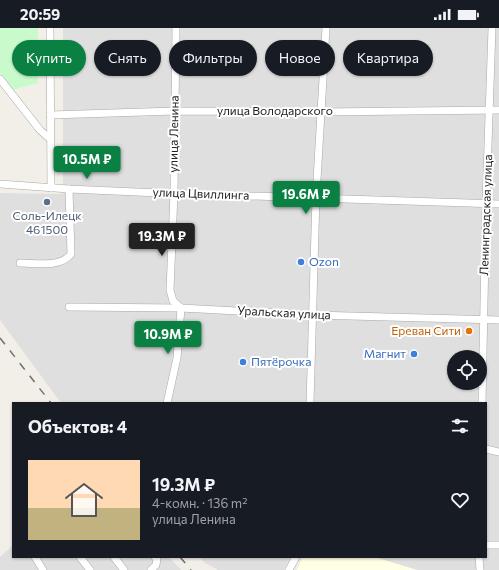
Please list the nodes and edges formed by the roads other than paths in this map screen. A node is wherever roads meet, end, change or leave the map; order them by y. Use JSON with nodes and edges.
{"nodes":[{"id":1,"x":50,"y":28,"type":"edge"},
{"id":2,"x":176,"y":28,"type":"edge"},
{"id":3,"x":326,"y":28,"type":"edge"},
{"id":4,"x":492,"y":28,"type":"edge"},
{"id":5,"x":0,"y":79,"type":"edge"},
{"id":6,"x":490,"y":110,"type":"junction"},
{"id":7,"x":499,"y":110,"type":"edge"},
{"id":8,"x":175,"y":111,"type":"junction"},
{"id":9,"x":322,"y":112,"type":"junction"},
{"id":10,"x":50,"y":116,"type":"junction"},
{"id":11,"x":50,"y":139,"type":"junction"},
{"id":12,"x":0,"y":184,"type":"edge"},
{"id":13,"x":51,"y":188,"type":"junction"},
{"id":14,"x":69,"y":189,"type":"junction"},
{"id":15,"x":174,"y":193,"type":"junction"},
{"id":16,"x":316,"y":197,"type":"junction"},
{"id":17,"x":486,"y":204,"type":"junction"},
{"id":18,"x":499,"y":204,"type":"edge"},
{"id":19,"x":20,"y":263,"type":"dead end"},
{"id":20,"x":69,"y":307,"type":"dead end"},
{"id":21,"x":181,"y":308,"type":"junction"},
{"id":22,"x":313,"y":315,"type":"junction"},
{"id":23,"x":483,"y":320,"type":"junction"},
{"id":24,"x":499,"y":320,"type":"edge"},
{"id":25,"x":167,"y":402,"type":"edge"},
{"id":26,"x":310,"y":402,"type":"edge"},
{"id":27,"x":482,"y":402,"type":"edge"},
{"id":28,"x":487,"y":449,"type":"edge"},
{"id":29,"x":499,"y":452,"type":"edge"},
{"id":30,"x":487,"y":545,"type":"edge"},
{"id":31,"x":499,"y":546,"type":"edge"},
{"id":32,"x":36,"y":558,"type":"edge"},
{"id":33,"x":81,"y":558,"type":"edge"},
{"id":34,"x":115,"y":558,"type":"edge"},
{"id":35,"x":156,"y":558,"type":"edge"},
{"id":36,"x":295,"y":558,"type":"edge"},
{"id":37,"x":479,"y":558,"type":"edge"},
{"id":38,"x":43,"y":570,"type":"edge"},
{"id":39,"x":90,"y":570,"type":"edge"},
{"id":40,"x":124,"y":570,"type":"edge"},
{"id":41,"x":151,"y":570,"type":"edge"},
{"id":42,"x":289,"y":570,"type":"edge"},
{"id":43,"x":480,"y":570,"type":"edge"}],
"edges":[{"from":1,"to":10,"type":"street"},
{"from":2,"to":8,"type":"street","name":"улица Ленина"},
{"from":3,"to":9,"type":"street"},
{"from":4,"to":6,"type":"street","name":"Ленинградская улица"},
{"from":5,"to":11,"type":"street"},
{"from":6,"to":7,"type":"street","name":"улица Володарского"},
{"from":6,"to":9,"type":"street","name":"улица Володарского"},
{"from":6,"to":17,"type":"street","name":"Ленинградская улица"},
{"from":8,"to":9,"type":"street","name":"улица Володарского"},
{"from":8,"to":10,"type":"street","name":"улица Володарского"},
{"from":8,"to":15,"type":"street","name":"улица Ленина"},
{"from":9,"to":16,"type":"street"},
{"from":10,"to":11,"type":"street"},
{"from":11,"to":13,"type":"street"},
{"from":12,"to":13,"type":"street","name":"улица Цвиллинга"},
{"from":13,"to":14,"type":"street","name":"улица Цвиллинга"},
{"from":14,"to":15,"type":"street","name":"улица Цвиллинга"},
{"from":14,"to":19,"type":"street"},
{"from":15,"to":16,"type":"street","name":"улица Цвиллинга"},
{"from":15,"to":21,"type":"street","name":"улица Ленина"},
{"from":16,"to":17,"type":"street","name":"улица Цвиллинга"},
{"from":16,"to":22,"type":"street"},
{"from":17,"to":18,"type":"street","name":"улица Цвиллинга"},
{"from":17,"to":23,"type":"street","name":"Ленинградская улица"},
{"from":20,"to":21,"type":"street","name":"Уральская улица"},
{"from":21,"to":22,"type":"street","name":"Уральская улица"},
{"from":21,"to":25,"type":"street"},
{"from":22,"to":23,"type":"street","name":"Уральская улица"},
{"from":22,"to":26,"type":"street"},
{"from":23,"to":24,"type":"street","name":"Уральская улица"},
{"from":23,"to":27,"type":"street","name":"Ленинградская улица"},
{"from":28,"to":29,"type":"street"},
{"from":30,"to":31,"type":"street"},
{"from":32,"to":38,"type":"street"},
{"from":33,"to":39,"type":"street"},
{"from":34,"to":40,"type":"street"},
{"from":35,"to":41,"type":"street"},
{"from":36,"to":42,"type":"street"},
{"from":37,"to":43,"type":"street"}]}
